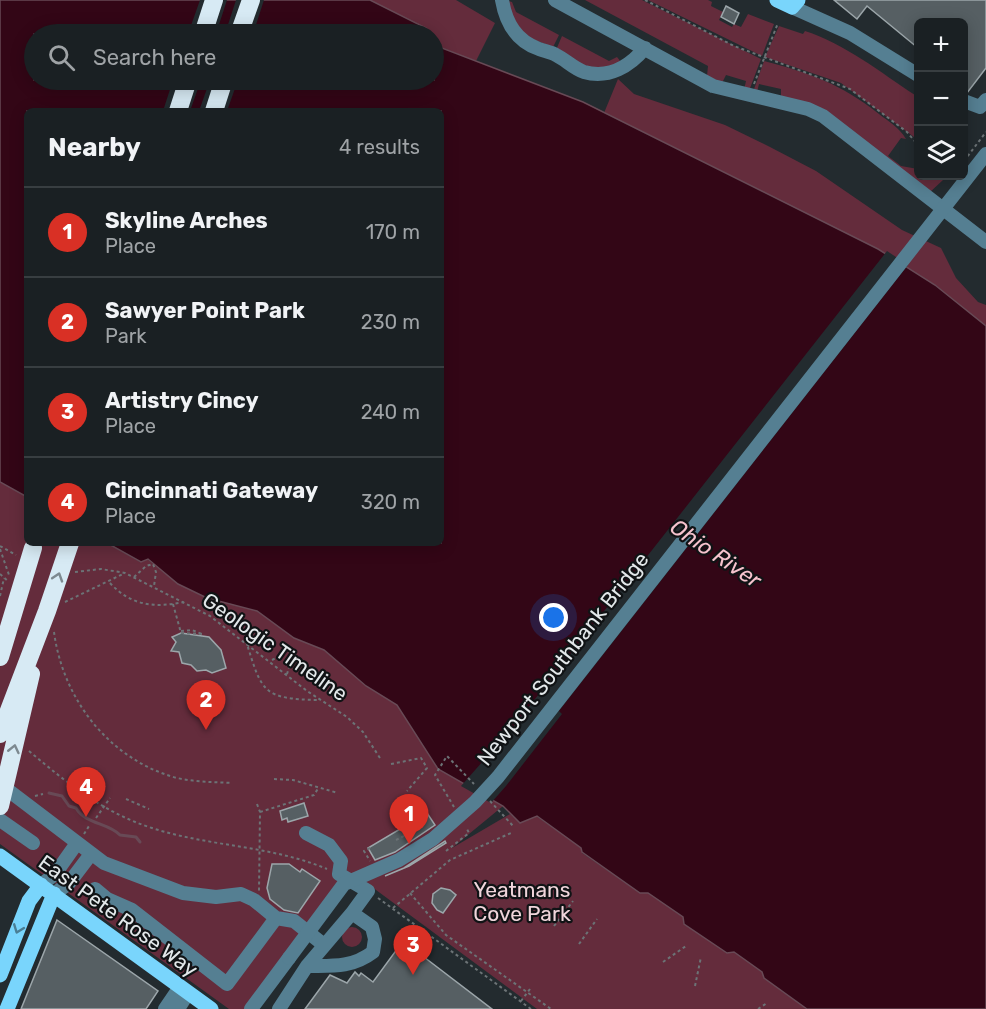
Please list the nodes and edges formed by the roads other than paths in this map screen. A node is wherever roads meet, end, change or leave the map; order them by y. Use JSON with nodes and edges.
{"nodes":[{"id":1,"x":214,"y":0,"type":"edge"},
{"id":2,"x":251,"y":0,"type":"edge"},
{"id":3,"x":502,"y":0,"type":"edge"},
{"id":4,"x":555,"y":0,"type":"edge"},
{"id":5,"x":777,"y":0,"type":"edge"},
{"id":6,"x":795,"y":3,"type":"edge"},
{"id":7,"x":206,"y":24,"type":"edge"},
{"id":8,"x":243,"y":24,"type":"edge"},
{"id":9,"x":645,"y":48,"type":"junction"},
{"id":10,"x":914,"y":73,"type":"edge"},
{"id":11,"x":185,"y":90,"type":"edge"},
{"id":12,"x":221,"y":90,"type":"edge"},
{"id":13,"x":986,"y":100,"type":"edge"},
{"id":14,"x":968,"y":103,"type":"edge"},
{"id":15,"x":179,"y":108,"type":"edge"},
{"id":16,"x":215,"y":108,"type":"edge"},
{"id":17,"x":982,"y":149,"type":"edge"},
{"id":18,"x":986,"y":242,"type":"edge"},
{"id":19,"x":69,"y":546,"type":"edge"},
{"id":20,"x":29,"y":550,"type":"edge"},
{"id":21,"x":53,"y":615,"type":"junction"},
{"id":22,"x":0,"y":617,"type":"edge"},
{"id":23,"x":0,"y":657,"type":"edge"},
{"id":24,"x":0,"y":734,"type":"edge"},
{"id":25,"x":0,"y":784,"type":"edge"},
{"id":26,"x":0,"y":806,"type":"edge"},
{"id":27,"x":0,"y":820,"type":"edge"},
{"id":28,"x":306,"y":832,"type":"dead end"},
{"id":29,"x":33,"y":843,"type":"dead end"},
{"id":30,"x":81,"y":843,"type":"junction"},
{"id":31,"x":0,"y":856,"type":"edge"},
{"id":32,"x":95,"y":889,"type":"dead end"},
{"id":33,"x":47,"y":890,"type":"junction"},
{"id":34,"x":352,"y":913,"type":"junction"},
{"id":35,"x":276,"y":918,"type":"junction"},
{"id":36,"x":324,"y":945,"type":"junction"},
{"id":37,"x":307,"y":966,"type":"junction"},
{"id":38,"x":0,"y":975,"type":"edge"},
{"id":39,"x":184,"y":990,"type":"junction"},
{"id":40,"x":7,"y":1009,"type":"edge"},
{"id":41,"x":165,"y":1009,"type":"edge"},
{"id":42,"x":178,"y":1009,"type":"edge"},
{"id":43,"x":212,"y":1009,"type":"edge"},
{"id":44,"x":251,"y":1009,"type":"edge"},
{"id":45,"x":279,"y":1009,"type":"edge"}],
"edges":[{"from":1,"to":7,"type":"highway"},
{"from":2,"to":8,"type":"highway"},
{"from":3,"to":9,"type":"street"},
{"from":4,"to":9,"type":"street"},
{"from":5,"to":6,"type":"main road"},
{"from":6,"to":10,"type":"street"},
{"from":9,"to":18,"type":"street"},
{"from":11,"to":15,"type":"highway"},
{"from":12,"to":16,"type":"highway"},
{"from":13,"to":14,"type":"street"},
{"from":17,"to":44,"type":"street","name":"Newport Southbank Bridge","bridge":true},
{"from":21,"to":19,"type":"highway","one_way":true,"bridge":true},
{"from":20,"to":22,"type":"highway","bridge":true},
{"from":20,"to":23,"type":"highway","bridge":true},
{"from":21,"to":24,"type":"highway","bridge":true},
{"from":26,"to":21,"type":"highway","one_way":true,"bridge":true},
{"from":25,"to":30,"type":"street"},
{"from":27,"to":29,"type":"street"},
{"from":28,"to":34,"type":"street"},
{"from":30,"to":33,"type":"street"},
{"from":30,"to":35,"type":"street"},
{"from":31,"to":33,"type":"main road","name":"East Pete Rose Way"},
{"from":32,"to":35,"type":"street"},
{"from":33,"to":38,"type":"main road","one_way":true},
{"from":33,"to":39,"type":"main road","name":"East Pete Rose Way"},
{"from":33,"to":40,"type":"main road"},
{"from":34,"to":36,"type":"street"},
{"from":34,"to":37,"type":"street"},
{"from":35,"to":36,"type":"street"},
{"from":36,"to":37,"type":"street"},
{"from":37,"to":45,"type":"street"},
{"from":39,"to":41,"type":"street"},
{"from":39,"to":42,"type":"street"},
{"from":39,"to":43,"type":"main road","name":"East Pete Rose Way"}]}
